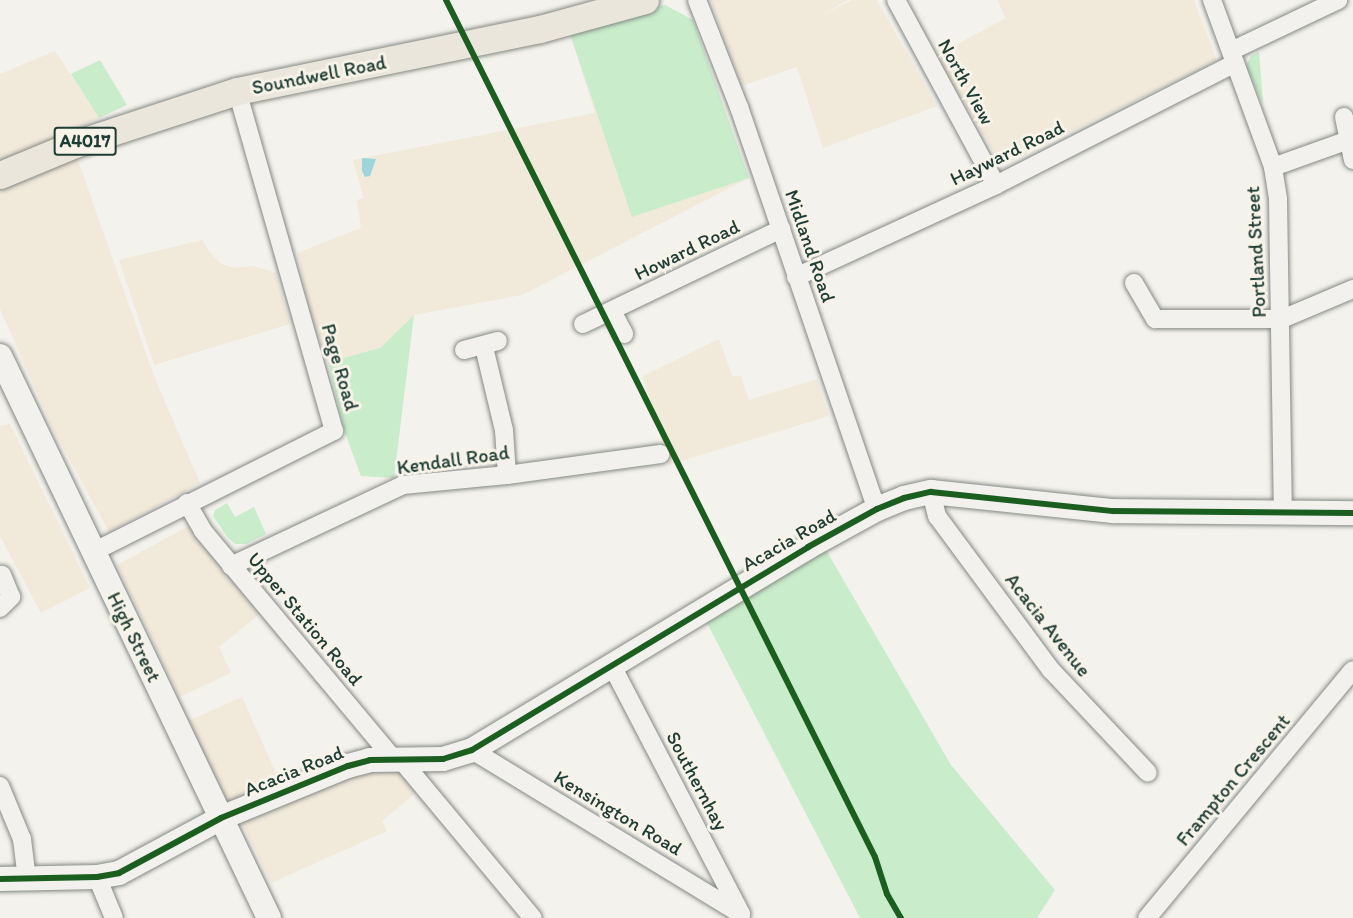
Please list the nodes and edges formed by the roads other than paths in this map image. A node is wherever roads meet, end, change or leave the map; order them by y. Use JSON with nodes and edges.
{"nodes":[{"id":1,"x":645,"y":0,"type":"edge"},
{"id":2,"x":697,"y":0,"type":"edge"},
{"id":3,"x":896,"y":0,"type":"edge"},
{"id":4,"x":1212,"y":0,"type":"edge"},
{"id":5,"x":1338,"y":0,"type":"edge"},
{"id":6,"x":1233,"y":57,"type":"junction"},
{"id":7,"x":237,"y":91,"type":"junction"},
{"id":8,"x":1344,"y":117,"type":"dead end"},
{"id":9,"x":1349,"y":140,"type":"junction"},
{"id":10,"x":1353,"y":160,"type":"edge"},
{"id":11,"x":1273,"y":167,"type":"junction"},
{"id":12,"x":0,"y":175,"type":"edge"},
{"id":13,"x":996,"y":185,"type":"junction"},
{"id":14,"x":781,"y":229,"type":"junction"},
{"id":15,"x":796,"y":277,"type":"junction"},
{"id":16,"x":1134,"y":283,"type":"dead end"},
{"id":17,"x":1353,"y":290,"type":"edge"},
{"id":18,"x":612,"y":311,"type":"junction"},
{"id":19,"x":1282,"y":319,"type":"junction"},
{"id":20,"x":583,"y":324,"type":"dead end"},
{"id":21,"x":624,"y":334,"type":"dead end"},
{"id":22,"x":464,"y":350,"type":"dead end"},
{"id":23,"x":0,"y":356,"type":"edge"},
{"id":24,"x":661,"y":454,"type":"dead end"},
{"id":25,"x":507,"y":475,"type":"junction"},
{"id":26,"x":931,"y":492,"type":"junction"},
{"id":27,"x":188,"y":502,"type":"junction"},
{"id":28,"x":877,"y":509,"type":"junction"},
{"id":29,"x":1283,"y":512,"type":"junction"},
{"id":30,"x":1353,"y":513,"type":"edge"},
{"id":31,"x":93,"y":552,"type":"junction"},
{"id":32,"x":231,"y":566,"type":"junction"},
{"id":33,"x":2,"y":575,"type":"dead end"},
{"id":34,"x":0,"y":608,"type":"edge"},
{"id":35,"x":611,"y":664,"type":"junction"},
{"id":36,"x":1353,"y":670,"type":"edge"},
{"id":37,"x":472,"y":750,"type":"junction"},
{"id":38,"x":398,"y":761,"type":"junction"},
{"id":39,"x":1148,"y":773,"type":"dead end"},
{"id":40,"x":0,"y":786,"type":"edge"},
{"id":41,"x":221,"y":818,"type":"junction"},
{"id":42,"x":97,"y":877,"type":"junction"},
{"id":43,"x":27,"y":878,"type":"junction"},
{"id":44,"x":0,"y":879,"type":"edge"},
{"id":45,"x":742,"y":916,"type":"edge"},
{"id":46,"x":114,"y":918,"type":"edge"},
{"id":47,"x":269,"y":918,"type":"edge"},
{"id":48,"x":533,"y":918,"type":"edge"},
{"id":49,"x":1147,"y":918,"type":"edge"}],
"edges":[{"from":1,"to":7,"type":"main road","name":"Soundwell Road","number":"A4017"},
{"from":2,"to":14,"type":"street","name":"Midland Road"},
{"from":3,"to":13,"type":"street","name":"North View"},
{"from":4,"to":6,"type":"street","name":"Portland Street"},
{"from":5,"to":6,"type":"street","name":"Hayward Road"},
{"from":6,"to":11,"type":"street","name":"Portland Street"},
{"from":6,"to":13,"type":"street","name":"Hayward Road"},
{"from":7,"to":12,"type":"main road","name":"Soundwell Road","number":"A4017"},
{"from":7,"to":27,"type":"street","name":"Page Road"},
{"from":8,"to":9,"type":"street"},
{"from":9,"to":10,"type":"street"},
{"from":9,"to":11,"type":"street"},
{"from":11,"to":19,"type":"street","name":"Portland Street"},
{"from":13,"to":15,"type":"street","name":"Hayward Road"},
{"from":14,"to":15,"type":"street","name":"Midland Road"},
{"from":14,"to":18,"type":"street","name":"Howard Road"},
{"from":15,"to":28,"type":"street","name":"Midland Road"},
{"from":16,"to":19,"type":"street"},
{"from":17,"to":19,"type":"street"},
{"from":18,"to":20,"type":"street","name":"Howard Road"},
{"from":18,"to":21,"type":"street"},
{"from":19,"to":29,"type":"street","name":"Portland Street"},
{"from":22,"to":25,"type":"street"},
{"from":23,"to":31,"type":"street","name":"High Street"},
{"from":24,"to":25,"type":"street","name":"Kendall Road"},
{"from":25,"to":32,"type":"street","name":"Kendall Road"},
{"from":26,"to":28,"type":"street","name":"Acacia Road"},
{"from":26,"to":29,"type":"street","name":"Acacia Road"},
{"from":26,"to":39,"type":"street","name":"Acacia Avenue"},
{"from":27,"to":31,"type":"street","name":"Page Road"},
{"from":27,"to":32,"type":"street","name":"Upper Station Road"},
{"from":28,"to":35,"type":"street","name":"Acacia Road"},
{"from":29,"to":30,"type":"street","name":"Acacia Road"},
{"from":31,"to":41,"type":"street","name":"High Street"},
{"from":32,"to":38,"type":"street","name":"Upper Station Road"},
{"from":33,"to":34,"type":"street"},
{"from":35,"to":37,"type":"street","name":"Acacia Road"},
{"from":35,"to":45,"type":"street","name":"Southernhay"},
{"from":36,"to":49,"type":"street","name":"Frampton Crescent"},
{"from":37,"to":38,"type":"street","name":"Acacia Road"},
{"from":37,"to":45,"type":"street","name":"Kensington Road"},
{"from":38,"to":41,"type":"street","name":"Acacia Road"},
{"from":38,"to":48,"type":"street","name":"Upper Station Road"},
{"from":40,"to":43,"type":"street"},
{"from":41,"to":42,"type":"street","name":"Acacia Road"},
{"from":41,"to":47,"type":"street","name":"High Street"},
{"from":42,"to":43,"type":"street","name":"Acacia Road"},
{"from":42,"to":46,"type":"street"},
{"from":43,"to":44,"type":"street","name":"Acacia Road"}]}
